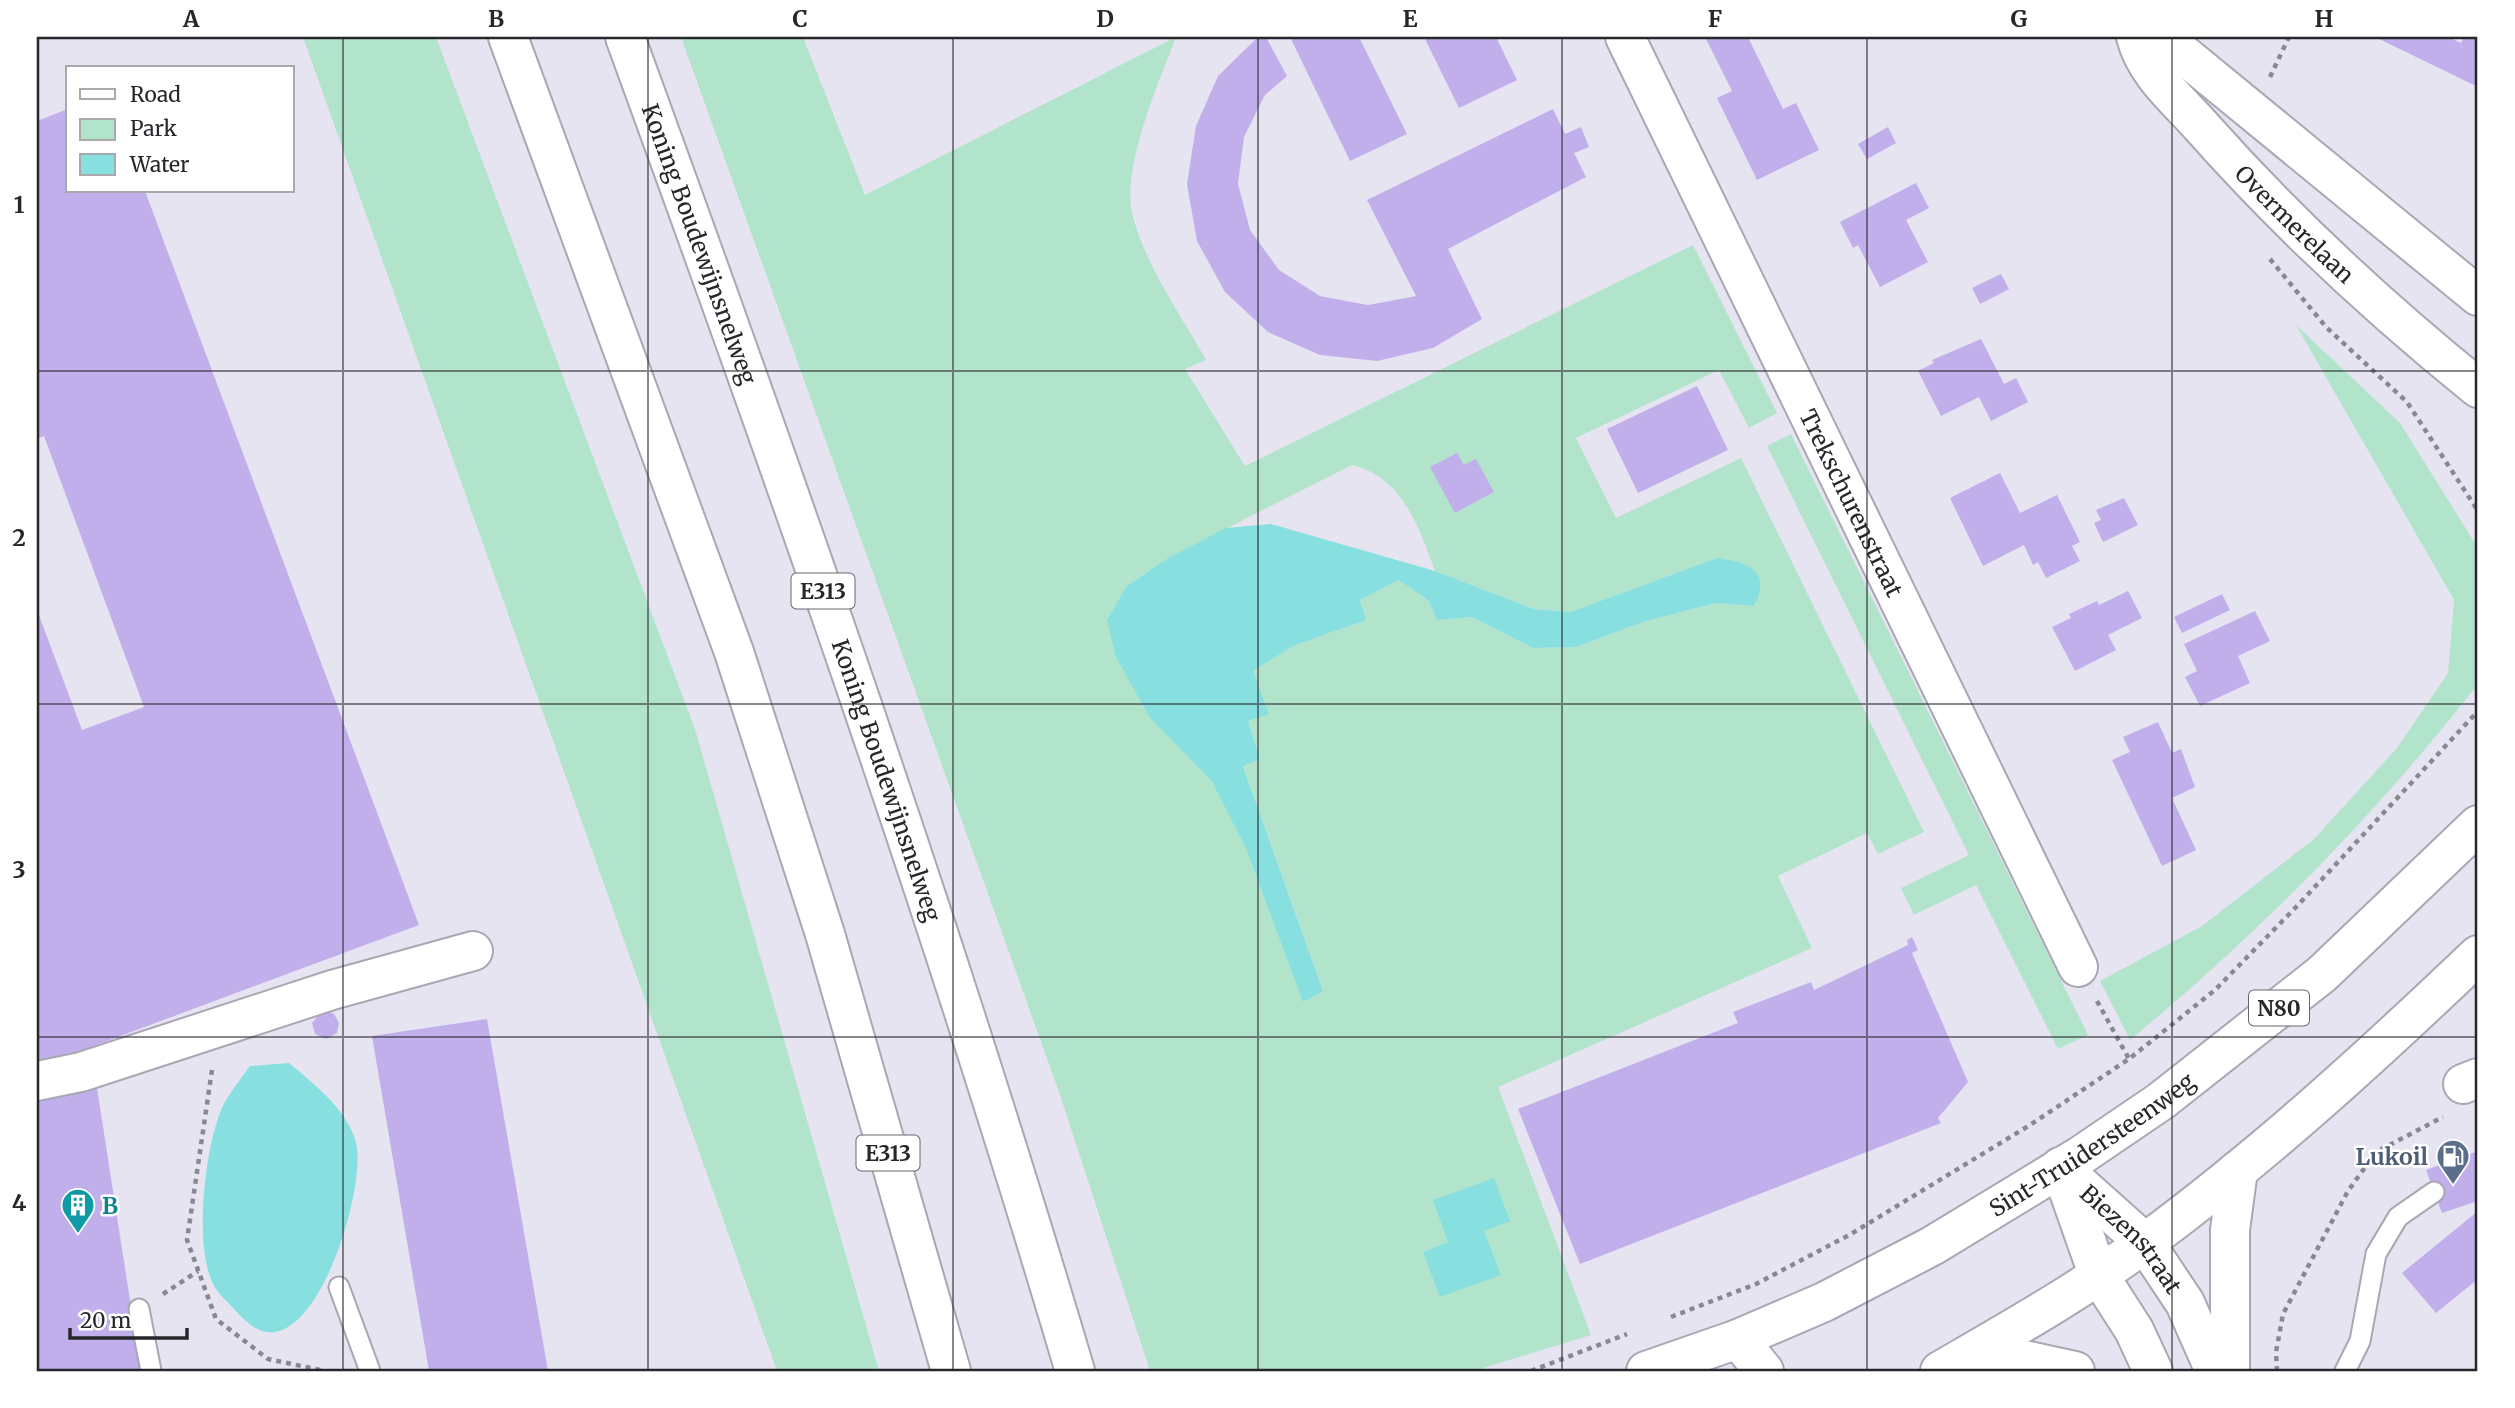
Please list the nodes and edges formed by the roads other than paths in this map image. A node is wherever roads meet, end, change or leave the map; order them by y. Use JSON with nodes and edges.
{"nodes":[{"id":1,"x":508,"y":37,"type":"edge"},
{"id":2,"x":625,"y":37,"type":"edge"},
{"id":3,"x":1625,"y":37,"type":"edge"},
{"id":4,"x":2136,"y":37,"type":"edge"},
{"id":5,"x":2162,"y":37,"type":"edge"},
{"id":6,"x":2478,"y":296,"type":"edge"},
{"id":7,"x":2478,"y":388,"type":"edge"},
{"id":8,"x":2478,"y":825,"type":"edge"},
{"id":9,"x":473,"y":951,"type":"dead end"},
{"id":10,"x":2478,"y":955,"type":"edge"},
{"id":11,"x":2078,"y":967,"type":"road end"},
{"id":12,"x":37,"y":1081,"type":"edge"},
{"id":13,"x":2060,"y":1167,"type":"junction"},
{"id":14,"x":2238,"y":1170,"type":"junction"},
{"id":15,"x":2434,"y":1192,"type":"dead end"},
{"id":16,"x":2145,"y":1243,"type":"junction"},
{"id":17,"x":2098,"y":1274,"type":"junction"},
{"id":18,"x":339,"y":1287,"type":"dead end"},
{"id":19,"x":139,"y":1310,"type":"road end"},
{"id":20,"x":1977,"y":1350,"type":"junction"},
{"id":21,"x":1742,"y":1355,"type":"edge"},
{"id":22,"x":150,"y":1371,"type":"edge"},
{"id":23,"x":370,"y":1371,"type":"edge"},
{"id":24,"x":951,"y":1371,"type":"edge"},
{"id":25,"x":1075,"y":1371,"type":"edge"},
{"id":26,"x":1646,"y":1371,"type":"edge"},
{"id":27,"x":1764,"y":1371,"type":"edge"},
{"id":28,"x":1940,"y":1371,"type":"edge"},
{"id":29,"x":2074,"y":1371,"type":"edge"},
{"id":30,"x":2153,"y":1371,"type":"edge"},
{"id":31,"x":2215,"y":1371,"type":"edge"},
{"id":32,"x":2230,"y":1371,"type":"edge"},
{"id":33,"x":2345,"y":1371,"type":"edge"}],
"edges":[{"from":1,"to":24,"type":"main road","number":"E313"},
{"from":2,"to":25,"type":"main road","name":"Koning Boudewijnsnelweg","number":"E313"},
{"from":3,"to":11,"type":"main road","name":"Trekschurenstraat"},
{"from":4,"to":7,"type":"main road","name":"Overmerelaan"},
{"from":5,"to":6,"type":"main road"},
{"from":8,"to":13,"type":"main road","name":"Sint-Truidersteenweg","number":"N80"},
{"from":9,"to":12,"type":"main road"},
{"from":10,"to":14,"type":"main road"},
{"from":13,"to":16,"type":"main road","name":"Biezenstraat"},
{"from":13,"to":17,"type":"main road","name":"Biezenstraat"},
{"from":13,"to":21,"type":"main road","name":"Sint-Truidersteenweg","number":"N80"},
{"from":14,"to":16,"type":"main road"},
{"from":14,"to":32,"type":"main road"},
{"from":15,"to":33,"type":"lane"},
{"from":16,"to":17,"type":"main road"},
{"from":16,"to":31,"type":"main road","name":"Biezenstraat"},
{"from":17,"to":20,"type":"main road"},
{"from":17,"to":30,"type":"main road","name":"Biezenstraat"},
{"from":18,"to":23,"type":"lane"},
{"from":19,"to":22,"type":"lane"},
{"from":20,"to":28,"type":"main road"},
{"from":20,"to":29,"type":"main road"},
{"from":21,"to":26,"type":"main road","name":"Sint-Truidersteenweg","number":"N80"},
{"from":21,"to":27,"type":"main road"}]}
